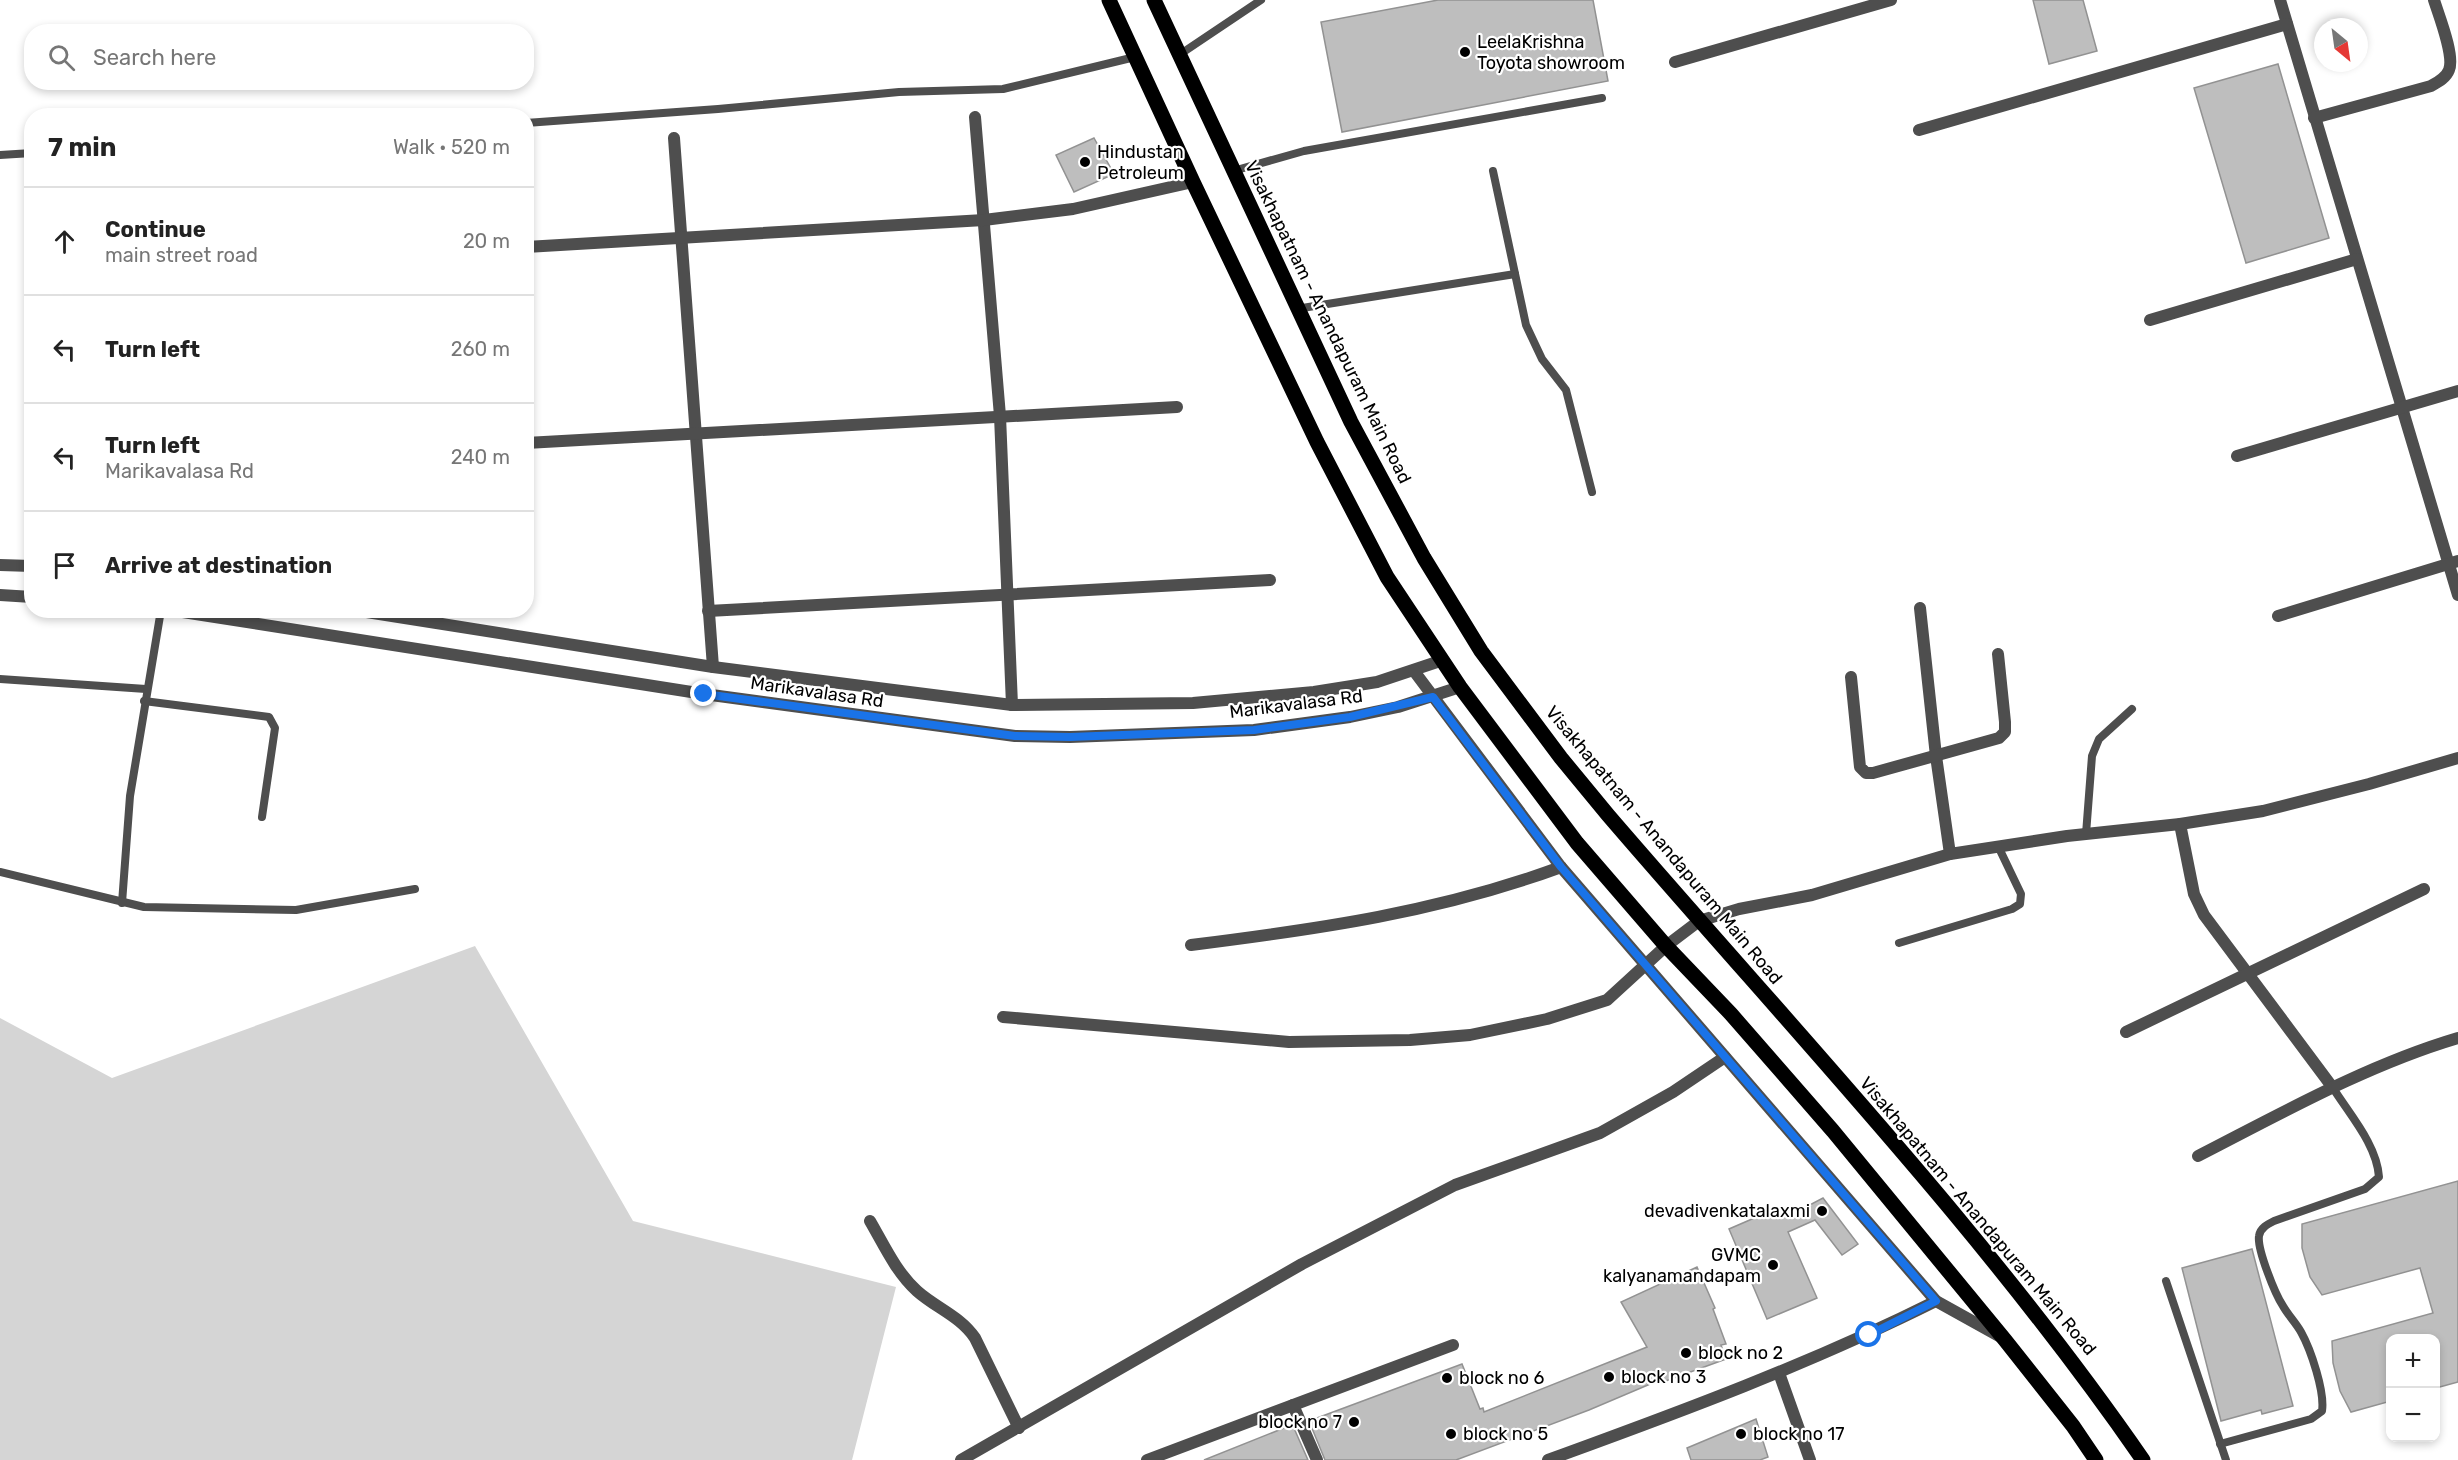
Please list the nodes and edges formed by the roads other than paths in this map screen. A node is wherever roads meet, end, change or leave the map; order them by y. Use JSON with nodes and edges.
{"nodes":[{"id":1,"x":1109,"y":0,"type":"edge"},
{"id":2,"x":1154,"y":0,"type":"edge"},
{"id":3,"x":1261,"y":0,"type":"edge"},
{"id":4,"x":1891,"y":0,"type":"edge"},
{"id":5,"x":2280,"y":0,"type":"edge"},
{"id":6,"x":2434,"y":0,"type":"edge"},
{"id":7,"x":2287,"y":24,"type":"junction"},
{"id":8,"x":1179,"y":55,"type":"junction"},
{"id":9,"x":1135,"y":57,"type":"junction"},
{"id":10,"x":1675,"y":62,"type":"dead end"},
{"id":11,"x":1602,"y":98,"type":"dead end"},
{"id":12,"x":975,"y":117,"type":"dead end"},
{"id":13,"x":2314,"y":118,"type":"junction"},
{"id":14,"x":534,"y":122,"type":"edge"},
{"id":15,"x":1919,"y":130,"type":"dead end"},
{"id":16,"x":675,"y":138,"type":"dead end"},
{"id":17,"x":24,"y":154,"type":"edge"},
{"id":18,"x":0,"y":155,"type":"edge"},
{"id":19,"x":1233,"y":171,"type":"junction"},
{"id":20,"x":1493,"y":171,"type":"dead end"},
{"id":21,"x":1193,"y":182,"type":"junction"},
{"id":22,"x":984,"y":220,"type":"junction"},
{"id":23,"x":682,"y":236,"type":"junction"},
{"id":24,"x":534,"y":246,"type":"edge"},
{"id":25,"x":2357,"y":259,"type":"junction"},
{"id":26,"x":1515,"y":274,"type":"junction"},
{"id":27,"x":1296,"y":309,"type":"junction"},
{"id":28,"x":2150,"y":320,"type":"dead end"},
{"id":29,"x":2458,"y":391,"type":"edge"},
{"id":30,"x":1177,"y":407,"type":"dead end"},
{"id":31,"x":2402,"y":408,"type":"junction"},
{"id":32,"x":1000,"y":416,"type":"junction"},
{"id":33,"x":695,"y":432,"type":"junction"},
{"id":34,"x":534,"y":442,"type":"edge"},
{"id":35,"x":2237,"y":456,"type":"dead end"},
{"id":36,"x":1592,"y":492,"type":"dead end"},
{"id":37,"x":2453,"y":562,"type":"edge"},
{"id":38,"x":0,"y":565,"type":"edge"},
{"id":39,"x":24,"y":566,"type":"edge"},
{"id":40,"x":1270,"y":580,"type":"dead end"},
{"id":41,"x":2458,"y":595,"type":"edge"},
{"id":42,"x":0,"y":596,"type":"edge"},
{"id":43,"x":1008,"y":596,"type":"junction"},
{"id":44,"x":24,"y":597,"type":"edge"},
{"id":45,"x":1920,"y":608,"type":"dead end"},
{"id":46,"x":708,"y":611,"type":"junction"},
{"id":47,"x":2278,"y":616,"type":"dead end"},
{"id":48,"x":159,"y":618,"type":"edge"},
{"id":49,"x":245,"y":618,"type":"edge"},
{"id":50,"x":404,"y":618,"type":"edge"},
{"id":51,"x":1998,"y":654,"type":"dead end"},
{"id":52,"x":1443,"y":660,"type":"junction"},
{"id":53,"x":713,"y":667,"type":"junction"},
{"id":54,"x":1414,"y":671,"type":"junction"},
{"id":55,"x":1851,"y":677,"type":"dead end"},
{"id":56,"x":0,"y":679,"type":"edge"},
{"id":57,"x":1460,"y":687,"type":"junction"},
{"id":58,"x":146,"y":689,"type":"junction"},
{"id":59,"x":1433,"y":697,"type":"junction"},
{"id":60,"x":144,"y":701,"type":"junction"},
{"id":61,"x":1012,"y":705,"type":"junction"},
{"id":62,"x":2132,"y":709,"type":"dead end"},
{"id":63,"x":1936,"y":756,"type":"junction"},
{"id":64,"x":2458,"y":758,"type":"edge"},
{"id":65,"x":262,"y":818,"type":"dead end"},
{"id":66,"x":2180,"y":824,"type":"junction"},
{"id":67,"x":2086,"y":834,"type":"junction"},
{"id":68,"x":1998,"y":846,"type":"junction"},
{"id":69,"x":1950,"y":854,"type":"junction"},
{"id":70,"x":1561,"y":867,"type":"junction"},
{"id":71,"x":0,"y":872,"type":"edge"},
{"id":72,"x":415,"y":889,"type":"dead end"},
{"id":73,"x":2424,"y":889,"type":"dead end"},
{"id":74,"x":122,"y":903,"type":"junction"},
{"id":75,"x":1699,"y":921,"type":"junction"},
{"id":76,"x":1899,"y":943,"type":"dead end"},
{"id":77,"x":1191,"y":945,"type":"dead end"},
{"id":78,"x":1666,"y":946,"type":"junction"},
{"id":79,"x":1646,"y":964,"type":"junction"},
{"id":80,"x":2248,"y":974,"type":"junction"},
{"id":81,"x":1003,"y":1017,"type":"dead end"},
{"id":82,"x":2126,"y":1032,"type":"dead end"},
{"id":83,"x":2458,"y":1038,"type":"edge"},
{"id":84,"x":1725,"y":1057,"type":"junction"},
{"id":85,"x":2333,"y":1088,"type":"junction"},
{"id":86,"x":2198,"y":1155,"type":"dead end"},
{"id":87,"x":870,"y":1221,"type":"dead end"},
{"id":88,"x":2166,"y":1281,"type":"dead end"},
{"id":89,"x":1936,"y":1301,"type":"junction"},
{"id":90,"x":2005,"y":1340,"type":"junction"},
{"id":91,"x":1453,"y":1345,"type":"dead end"},
{"id":92,"x":1779,"y":1373,"type":"junction"},
{"id":93,"x":1293,"y":1405,"type":"junction"},
{"id":94,"x":1019,"y":1428,"type":"junction"},
{"id":95,"x":2220,"y":1444,"type":"junction"},
{"id":96,"x":961,"y":1460,"type":"edge"},
{"id":97,"x":1146,"y":1460,"type":"edge"},
{"id":98,"x":1317,"y":1460,"type":"edge"},
{"id":99,"x":1548,"y":1460,"type":"edge"},
{"id":100,"x":1810,"y":1460,"type":"edge"},
{"id":101,"x":2096,"y":1460,"type":"edge"},
{"id":102,"x":2143,"y":1460,"type":"edge"},
{"id":103,"x":2226,"y":1460,"type":"edge"}],
"edges":[{"from":1,"to":9,"type":"main road"},
{"from":2,"to":8,"type":"main road","name":"Visakhapatnam - Anandapuram Main Road"},
{"from":3,"to":8,"type":"lane"},
{"from":4,"to":10,"type":"street"},
{"from":5,"to":7,"type":"street"},
{"from":6,"to":13,"type":"street"},
{"from":7,"to":13,"type":"street"},
{"from":7,"to":15,"type":"street"},
{"from":8,"to":19,"type":"main road","name":"Visakhapatnam - Anandapuram Main Road"},
{"from":9,"to":14,"type":"lane"},
{"from":9,"to":21,"type":"main road"},
{"from":11,"to":19,"type":"lane"},
{"from":12,"to":22,"type":"street"},
{"from":13,"to":25,"type":"street"},
{"from":16,"to":23,"type":"street"},
{"from":17,"to":18,"type":"lane"},
{"from":19,"to":27,"type":"main road","name":"Visakhapatnam - Anandapuram Main Road"},
{"from":20,"to":26,"type":"lane"},
{"from":21,"to":22,"type":"street"},
{"from":21,"to":52,"type":"main road"},
{"from":22,"to":23,"type":"street"},
{"from":22,"to":32,"type":"street"},
{"from":23,"to":24,"type":"street"},
{"from":23,"to":33,"type":"street"},
{"from":25,"to":28,"type":"street"},
{"from":25,"to":31,"type":"street"},
{"from":26,"to":27,"type":"lane"},
{"from":26,"to":36,"type":"lane"},
{"from":27,"to":75,"type":"main road","name":"Visakhapatnam - Anandapuram Main Road"},
{"from":29,"to":31,"type":"street"},
{"from":30,"to":32,"type":"street"},
{"from":31,"to":35,"type":"street"},
{"from":31,"to":37,"type":"street"},
{"from":32,"to":33,"type":"street"},
{"from":32,"to":43,"type":"street"},
{"from":33,"to":34,"type":"street"},
{"from":33,"to":46,"type":"street"},
{"from":37,"to":41,"type":"street"},
{"from":37,"to":47,"type":"street"},
{"from":38,"to":39,"type":"street"},
{"from":40,"to":43,"type":"street"},
{"from":42,"to":44,"type":"street"},
{"from":43,"to":46,"type":"street"},
{"from":43,"to":61,"type":"street"},
{"from":45,"to":63,"type":"street"},
{"from":46,"to":53,"type":"street"},
{"from":48,"to":58,"type":"lane"},
{"from":49,"to":59,"type":"street","name":"Marikavalasa Rd"},
{"from":50,"to":53,"type":"street","name":"Marikavalasa Rd"},
{"from":51,"to":63,"type":"street"},
{"from":52,"to":54,"type":"street","name":"Marikavalasa Rd"},
{"from":52,"to":57,"type":"main road"},
{"from":53,"to":61,"type":"street","name":"Marikavalasa Rd"},
{"from":54,"to":59,"type":"street"},
{"from":54,"to":61,"type":"street","name":"Marikavalasa Rd"},
{"from":55,"to":63,"type":"street"},
{"from":56,"to":58,"type":"lane"},
{"from":57,"to":59,"type":"street","name":"Marikavalasa Rd"},
{"from":57,"to":78,"type":"main road"},
{"from":58,"to":60,"type":"lane"},
{"from":59,"to":70,"type":"street"},
{"from":60,"to":65,"type":"lane"},
{"from":60,"to":74,"type":"lane"},
{"from":62,"to":67,"type":"lane"},
{"from":63,"to":69,"type":"street"},
{"from":64,"to":66,"type":"street"},
{"from":66,"to":67,"type":"street"},
{"from":66,"to":80,"type":"street"},
{"from":67,"to":68,"type":"street"},
{"from":68,"to":69,"type":"street"},
{"from":68,"to":76,"type":"lane"},
{"from":69,"to":75,"type":"street"},
{"from":70,"to":77,"type":"street"},
{"from":70,"to":79,"type":"street"},
{"from":71,"to":74,"type":"lane"},
{"from":72,"to":74,"type":"lane"},
{"from":73,"to":80,"type":"street"},
{"from":75,"to":78,"type":"street"},
{"from":75,"to":102,"type":"main road","name":"Visakhapatnam - Anandapuram Main Road"},
{"from":78,"to":79,"type":"street"},
{"from":78,"to":90,"type":"main road"},
{"from":79,"to":81,"type":"street"},
{"from":79,"to":84,"type":"street"},
{"from":80,"to":82,"type":"street"},
{"from":80,"to":85,"type":"street"},
{"from":83,"to":85,"type":"street"},
{"from":84,"to":89,"type":"street"},
{"from":84,"to":94,"type":"street"},
{"from":85,"to":86,"type":"street"},
{"from":85,"to":95,"type":"lane"},
{"from":87,"to":94,"type":"street"},
{"from":88,"to":95,"type":"lane"},
{"from":89,"to":90,"type":"street"},
{"from":89,"to":92,"type":"street"},
{"from":90,"to":101,"type":"main road"},
{"from":91,"to":93,"type":"street"},
{"from":92,"to":99,"type":"street"},
{"from":92,"to":100,"type":"street"},
{"from":93,"to":97,"type":"street"},
{"from":93,"to":98,"type":"street"},
{"from":94,"to":96,"type":"street"},
{"from":95,"to":103,"type":"lane"}]}
